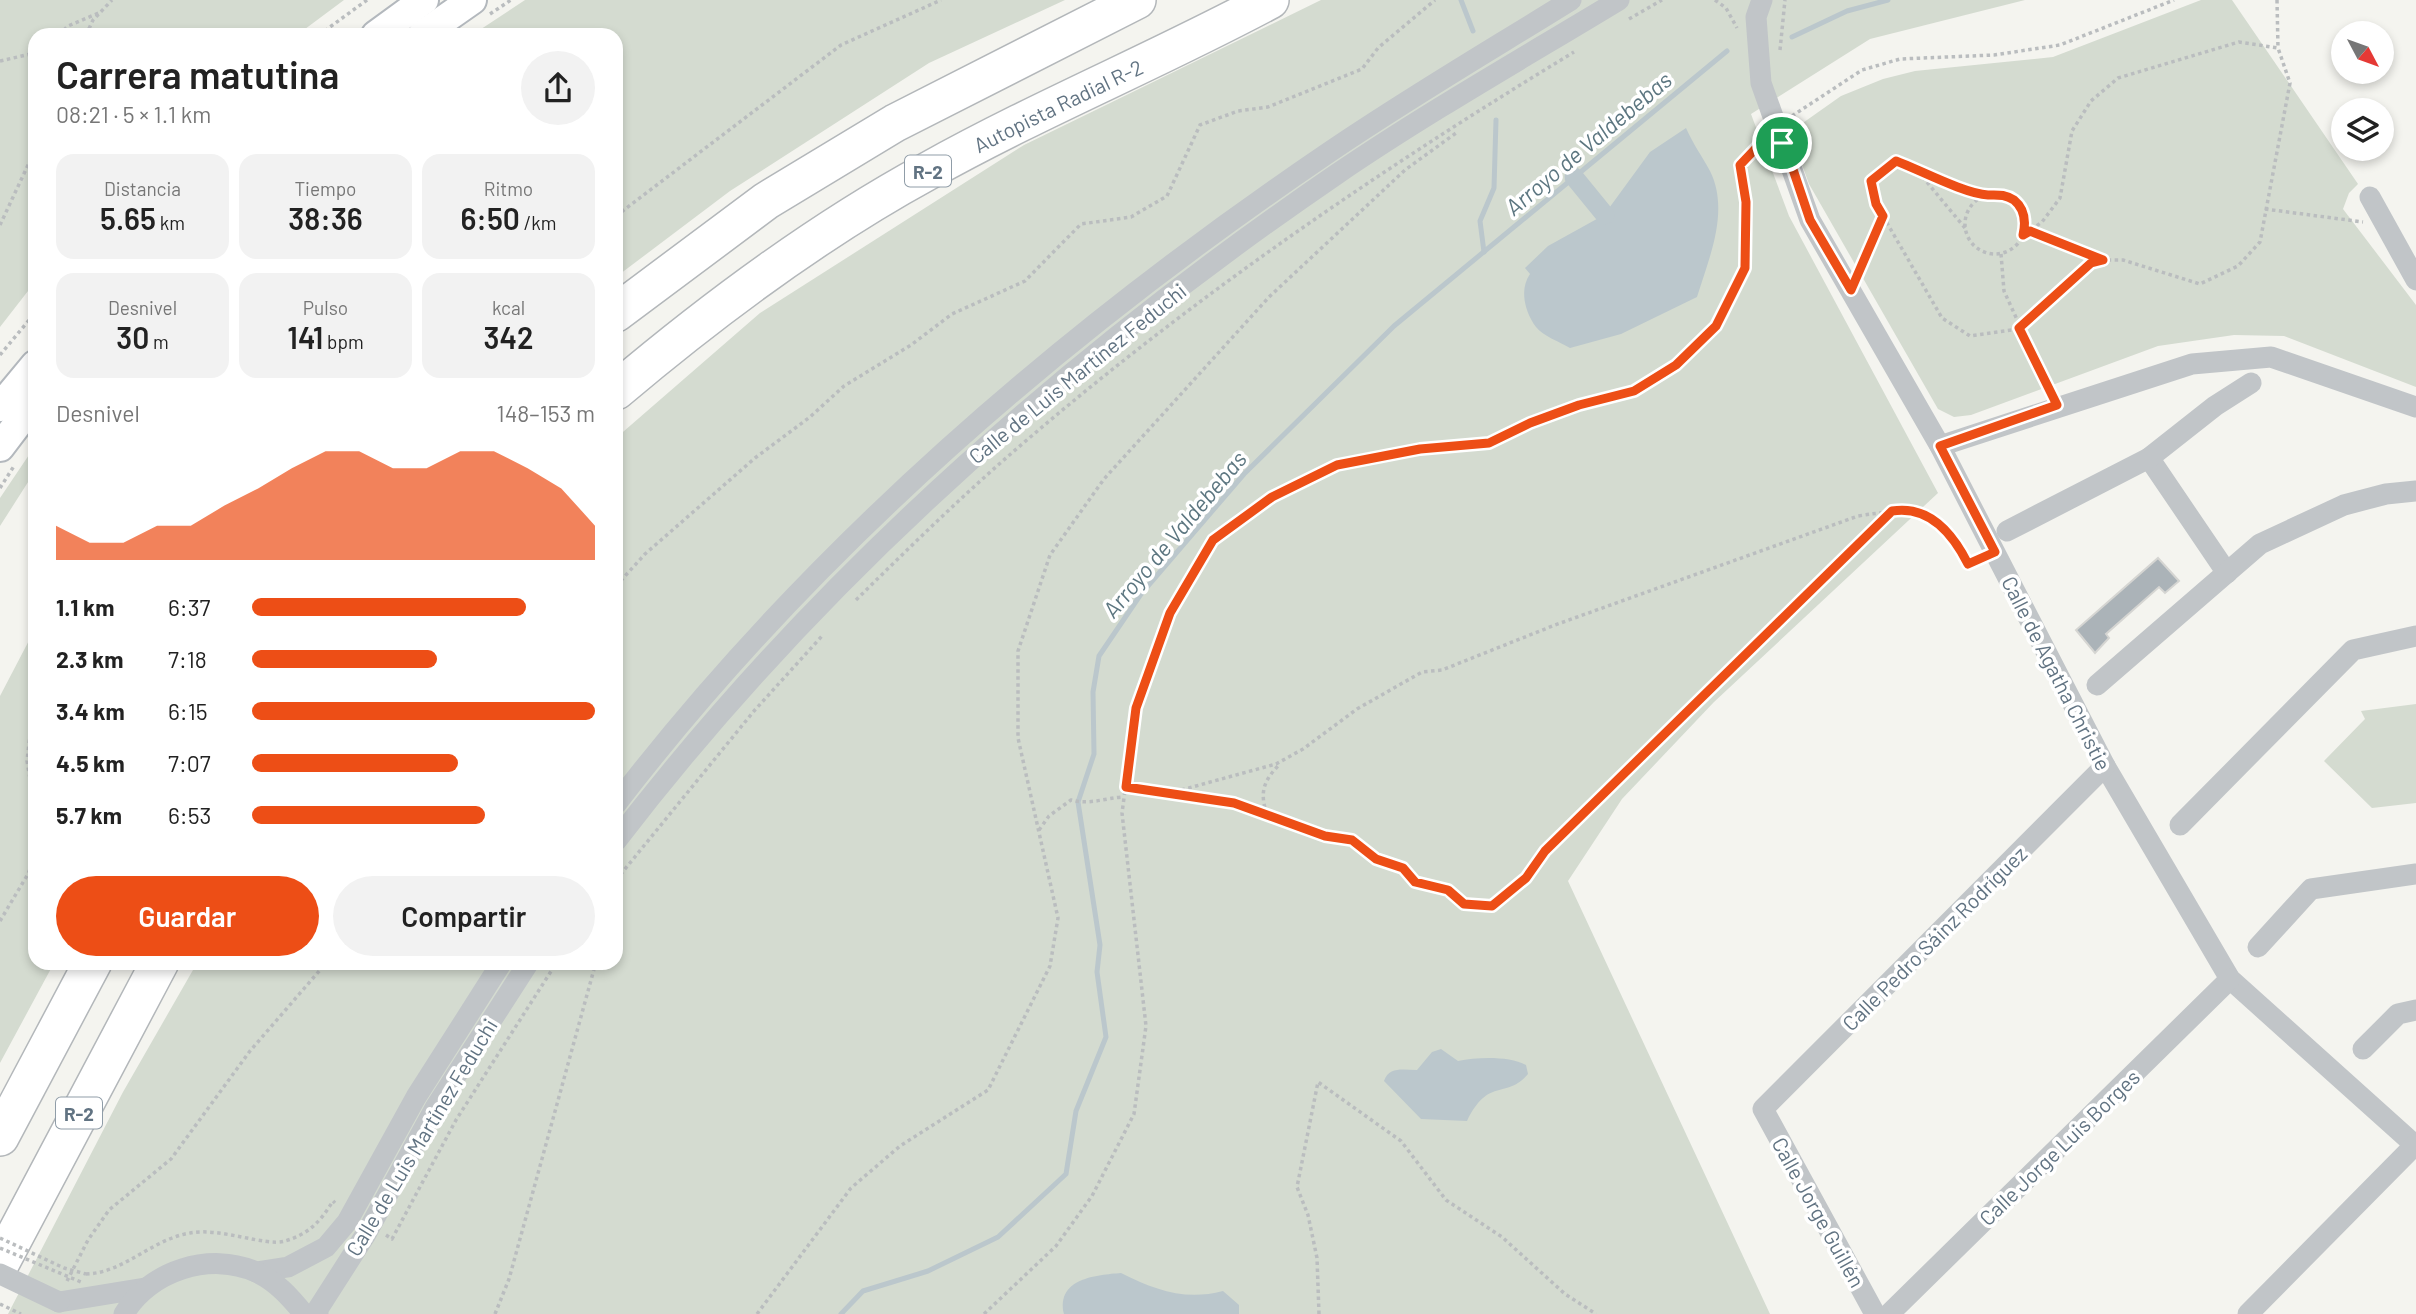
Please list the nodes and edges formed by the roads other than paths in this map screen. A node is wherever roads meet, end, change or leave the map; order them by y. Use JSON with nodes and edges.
{"nodes":[{"id":1,"x":424,"y":0,"type":"edge"},
{"id":2,"x":472,"y":0,"type":"edge"},
{"id":3,"x":1137,"y":0,"type":"edge"},
{"id":4,"x":1270,"y":0,"type":"edge"},
{"id":5,"x":1571,"y":0,"type":"edge"},
{"id":6,"x":1619,"y":0,"type":"edge"},
{"id":7,"x":1754,"y":6,"type":"edge"},
{"id":8,"x":386,"y":28,"type":"edge"},
{"id":9,"x":432,"y":28,"type":"edge"},
{"id":10,"x":2370,"y":197,"type":"dead end"},
{"id":11,"x":2416,"y":280,"type":"edge"},
{"id":12,"x":623,"y":308,"type":"edge"},
{"id":13,"x":28,"y":373,"type":"edge"},
{"id":14,"x":2251,"y":383,"type":"dead end"},
{"id":15,"x":623,"y":385,"type":"edge"},
{"id":16,"x":0,"y":407,"type":"edge"},
{"id":17,"x":2416,"y":407,"type":"edge"},
{"id":18,"x":28,"y":410,"type":"edge"},
{"id":19,"x":1940,"y":446,"type":"junction"},
{"id":20,"x":0,"y":447,"type":"edge"},
{"id":21,"x":2149,"y":457,"type":"junction"},
{"id":22,"x":2416,"y":491,"type":"edge"},
{"id":23,"x":2007,"y":531,"type":"dead end"},
{"id":24,"x":2227,"y":573,"type":"junction"},
{"id":25,"x":2416,"y":636,"type":"edge"},
{"id":26,"x":2097,"y":685,"type":"dead end"},
{"id":27,"x":2105,"y":766,"type":"junction"},
{"id":28,"x":623,"y":796,"type":"edge"},
{"id":29,"x":2180,"y":825,"type":"dead end"},
{"id":30,"x":623,"y":832,"type":"edge"},
{"id":31,"x":2416,"y":874,"type":"edge"},
{"id":32,"x":2258,"y":947,"type":"dead end"},
{"id":33,"x":89,"y":970,"type":"edge"},
{"id":34,"x":156,"y":970,"type":"edge"},
{"id":35,"x":497,"y":970,"type":"edge"},
{"id":36,"x":524,"y":970,"type":"edge"},
{"id":37,"x":2230,"y":979,"type":"junction"},
{"id":38,"x":2416,"y":1010,"type":"edge"},
{"id":39,"x":2363,"y":1049,"type":"dead end"},
{"id":40,"x":1763,"y":1110,"type":"joint"},
{"id":41,"x":0,"y":1137,"type":"edge"},
{"id":42,"x":2416,"y":1146,"type":"edge"},
{"id":43,"x":0,"y":1264,"type":"edge"},
{"id":44,"x":256,"y":1272,"type":"junction"},
{"id":45,"x":0,"y":1274,"type":"edge"},
{"id":46,"x":145,"y":1288,"type":"junction"},
{"id":47,"x":63,"y":1302,"type":"edge"},
{"id":48,"x":124,"y":1314,"type":"edge"},
{"id":49,"x":304,"y":1314,"type":"edge"},
{"id":50,"x":318,"y":1314,"type":"edge"},
{"id":51,"x":1875,"y":1314,"type":"edge"},
{"id":52,"x":1889,"y":1314,"type":"edge"},
{"id":53,"x":2248,"y":1314,"type":"edge"}],
"edges":[{"from":1,"to":8,"type":"street"},
{"from":2,"to":9,"type":"street"},
{"from":3,"to":12,"type":"highway"},
{"from":4,"to":15,"type":"highway","name":"Autopista Radial R-2","number":"R-2"},
{"from":5,"to":28,"type":"street","name":"Calle de Luis Martínez Feduchi"},
{"from":6,"to":30,"type":"street","name":"Calle de Luis Martínez Feduchi"},
{"from":7,"to":19,"type":"street","name":"Calle de Agatha Christie"},
{"from":10,"to":11,"type":"street"},
{"from":13,"to":16,"type":"street"},
{"from":14,"to":21,"type":"street"},
{"from":17,"to":19,"type":"street"},
{"from":18,"to":20,"type":"street"},
{"from":19,"to":27,"type":"street","name":"Calle de Agatha Christie"},
{"from":21,"to":23,"type":"street"},
{"from":21,"to":24,"type":"street"},
{"from":22,"to":24,"type":"street"},
{"from":24,"to":26,"type":"street"},
{"from":25,"to":29,"type":"street"},
{"from":27,"to":37,"type":"street","name":"Calle de Agatha Christie"},
{"from":27,"to":40,"type":"street","name":"Calle Pedro Sáinz Rodríguez"},
{"from":31,"to":32,"type":"street"},
{"from":33,"to":41,"type":"highway","number":"R-2"},
{"from":34,"to":43,"type":"highway","number":"R-2"},
{"from":35,"to":44,"type":"street","name":"Calle de Luis Martínez Feduchi"},
{"from":36,"to":50,"type":"street","name":"Calle de Luis Martínez Feduchi"},
{"from":37,"to":42,"type":"street","name":"Calle de Agatha Christie"},
{"from":37,"to":52,"type":"street","name":"Calle Jorge Luis Borges"},
{"from":38,"to":39,"type":"street"},
{"from":40,"to":51,"type":"street","name":"Calle Jorge Guillén"},
{"from":42,"to":53,"type":"street"},
{"from":44,"to":46,"type":"street"},
{"from":44,"to":49,"type":"street"},
{"from":45,"to":47,"type":"street","bridge":true},
{"from":46,"to":47,"type":"street"},
{"from":46,"to":48,"type":"street"}]}
